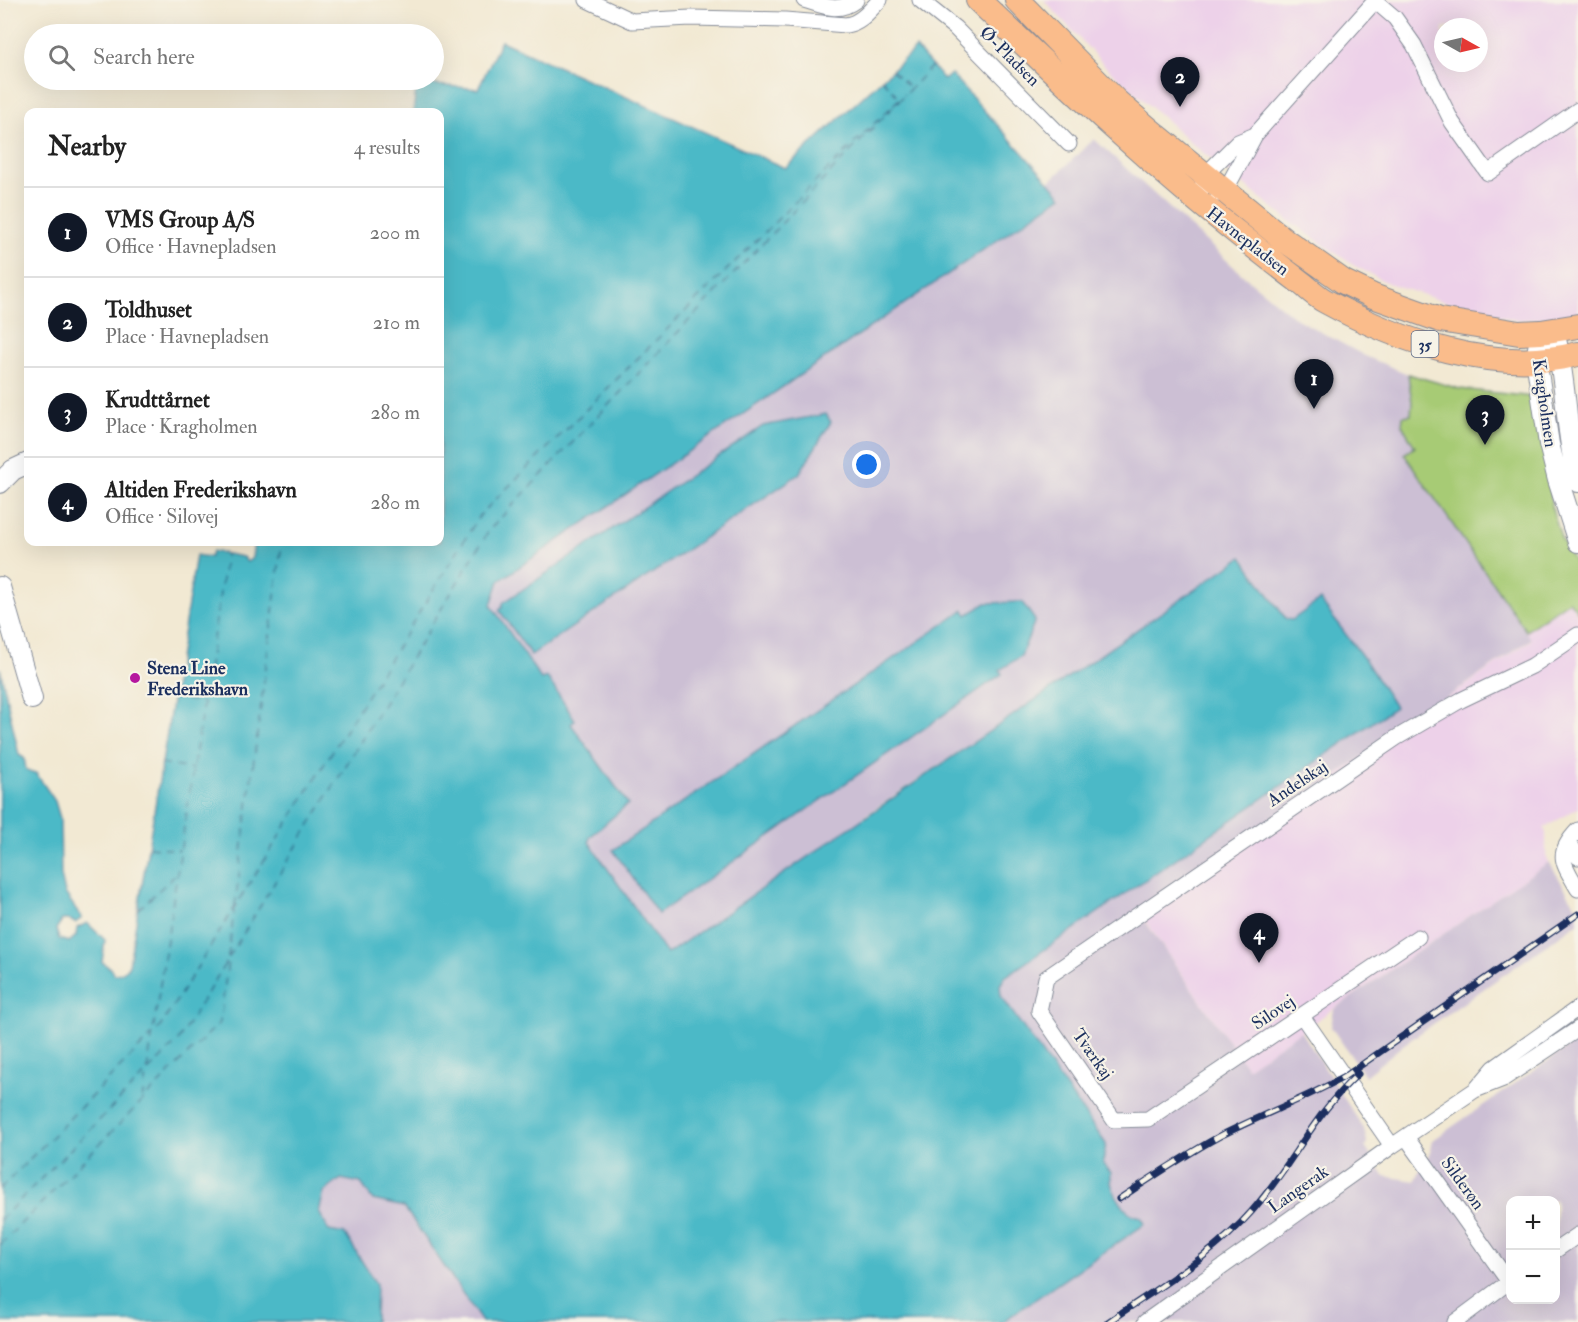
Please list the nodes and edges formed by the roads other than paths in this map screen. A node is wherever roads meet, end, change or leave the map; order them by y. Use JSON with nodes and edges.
{"nodes":[{"id":1,"x":587,"y":0,"type":"edge"},
{"id":2,"x":807,"y":0,"type":"edge"},
{"id":3,"x":856,"y":0,"type":"edge"},
{"id":4,"x":880,"y":0,"type":"edge"},
{"id":5,"x":920,"y":0,"type":"edge"},
{"id":6,"x":978,"y":0,"type":"edge"},
{"id":7,"x":1017,"y":0,"type":"edge"},
{"id":8,"x":1375,"y":0,"type":"edge"},
{"id":9,"x":1578,"y":110,"type":"edge"},
{"id":10,"x":1255,"y":135,"type":"junction"},
{"id":11,"x":1069,"y":144,"type":"dead end"},
{"id":12,"x":1205,"y":175,"type":"junction"},
{"id":13,"x":1225,"y":191,"type":"junction"},
{"id":14,"x":1198,"y":202,"type":"junction"},
{"id":15,"x":1578,"y":326,"type":"edge"},
{"id":16,"x":1547,"y":332,"type":"junction"},
{"id":17,"x":1570,"y":356,"type":"edge"},
{"id":18,"x":1536,"y":359,"type":"junction"},
{"id":19,"x":24,"y":465,"type":"edge"},
{"id":20,"x":1578,"y":482,"type":"edge"},
{"id":21,"x":0,"y":483,"type":"edge"},
{"id":22,"x":1578,"y":542,"type":"edge"},
{"id":23,"x":0,"y":587,"type":"edge"},
{"id":24,"x":1578,"y":635,"type":"edge"},
{"id":25,"x":32,"y":699,"type":"dead end"},
{"id":26,"x":1573,"y":836,"type":"edge"},
{"id":27,"x":1578,"y":857,"type":"edge"},
{"id":28,"x":1578,"y":889,"type":"edge"},
{"id":29,"x":1418,"y":937,"type":"dead end"},
{"id":30,"x":1047,"y":978,"type":"joint"},
{"id":31,"x":1578,"y":1008,"type":"edge"},
{"id":32,"x":1302,"y":1016,"type":"junction"},
{"id":33,"x":1578,"y":1029,"type":"edge"},
{"id":34,"x":1475,"y":1090,"type":"junction"},
{"id":35,"x":1148,"y":1119,"type":"joint"},
{"id":36,"x":1406,"y":1137,"type":"junction"},
{"id":37,"x":1392,"y":1146,"type":"junction"},
{"id":38,"x":1578,"y":1235,"type":"edge"},
{"id":39,"x":1560,"y":1247,"type":"edge"},
{"id":40,"x":1506,"y":1275,"type":"edge"},
{"id":41,"x":1506,"y":1284,"type":"edge"},
{"id":42,"x":1145,"y":1322,"type":"edge"},
{"id":43,"x":1455,"y":1322,"type":"edge"}],
"edges":[{"from":1,"to":4,"type":"street"},
{"from":2,"to":3,"type":"street"},
{"from":5,"to":11,"type":"street","name":"Ø-Pladsen"},
{"from":6,"to":14,"type":"main road","name":"Havnepladsen","number":"35"},
{"from":7,"to":12,"type":"main road","name":"Havnepladsen","number":"35"},
{"from":8,"to":9,"type":"street"},
{"from":8,"to":10,"type":"street"},
{"from":10,"to":12,"type":"street"},
{"from":10,"to":13,"type":"street"},
{"from":12,"to":13,"type":"main road","name":"Havnepladsen","number":"35"},
{"from":12,"to":14,"type":"street"},
{"from":13,"to":14,"type":"street"},
{"from":13,"to":16,"type":"main road","name":"Havnepladsen","number":"35"},
{"from":14,"to":18,"type":"main road","name":"Havnepladsen","number":"35"},
{"from":15,"to":16,"type":"main road","name":"Havnepladsen","number":"35"},
{"from":16,"to":17,"type":"street","name":"Kragholmen"},
{"from":16,"to":18,"type":"street","name":"Kragholmen"},
{"from":17,"to":18,"type":"main road","name":"Havnepladsen","number":"35"},
{"from":17,"to":20,"type":"street","name":"Kragholmen"},
{"from":18,"to":22,"type":"street","name":"Kragholmen"},
{"from":19,"to":21,"type":"street"},
{"from":23,"to":25,"type":"street"},
{"from":24,"to":30,"type":"street","name":"Andelskaj"},
{"from":26,"to":27,"type":"street"},
{"from":26,"to":28,"type":"street"},
{"from":29,"to":32,"type":"street","name":"Silovej"},
{"from":30,"to":35,"type":"street","name":"Tværkaj"},
{"from":31,"to":34,"type":"street","name":"Langerak"},
{"from":32,"to":35,"type":"street","name":"Silovej"},
{"from":32,"to":37,"type":"street"},
{"from":33,"to":34,"type":"street","name":"Langerak"},
{"from":34,"to":36,"type":"street","name":"Langerak"},
{"from":36,"to":37,"type":"street","name":"Langerak"},
{"from":36,"to":40,"type":"street","name":"Silderøn"},
{"from":37,"to":42,"type":"street","name":"Langerak"},
{"from":38,"to":39,"type":"street"},
{"from":41,"to":43,"type":"street"}]}
